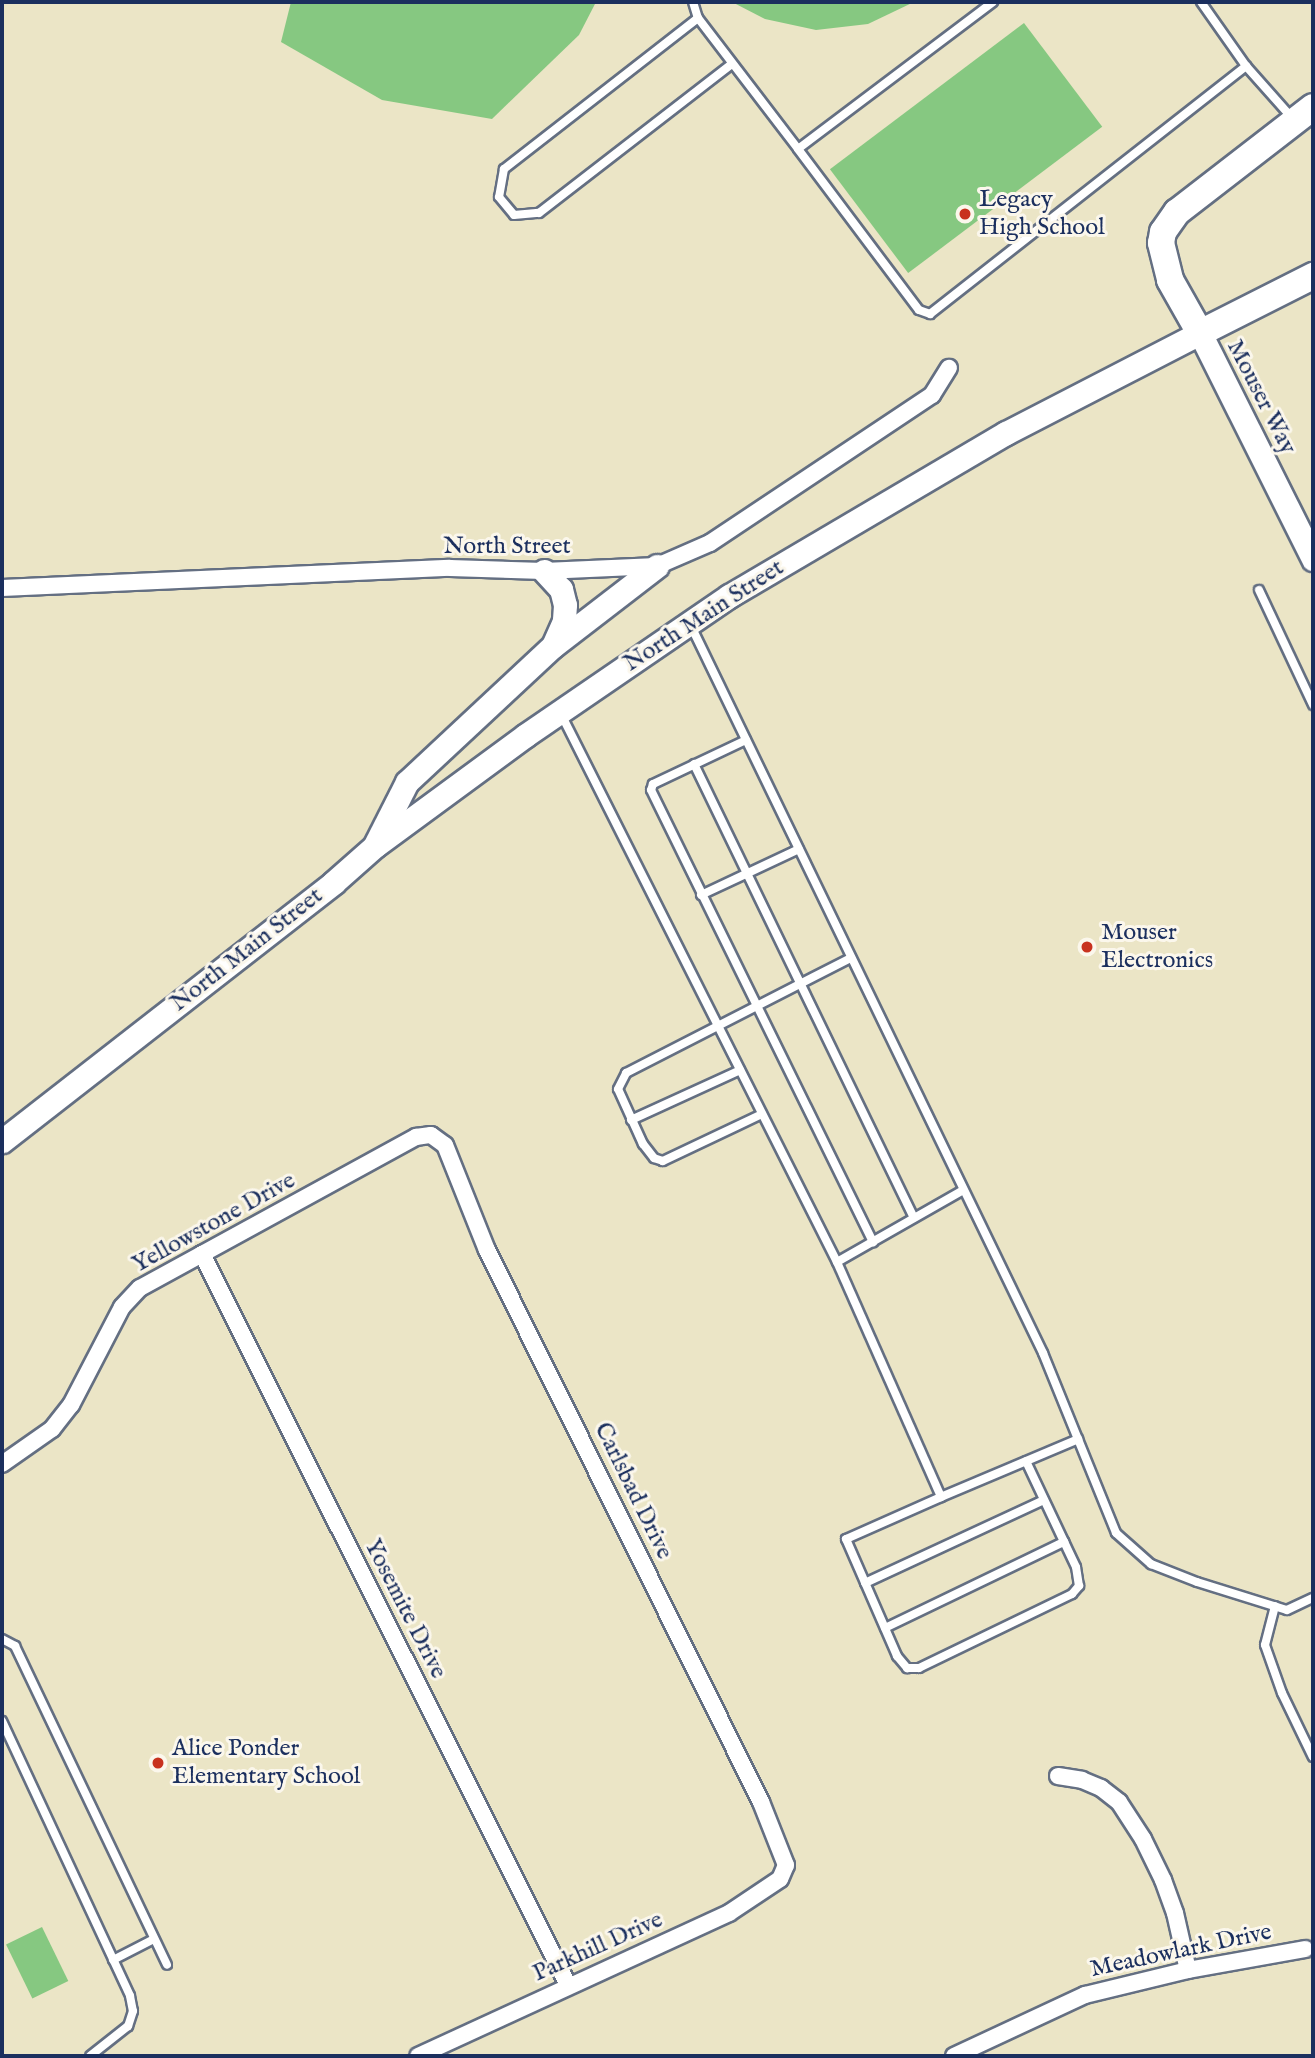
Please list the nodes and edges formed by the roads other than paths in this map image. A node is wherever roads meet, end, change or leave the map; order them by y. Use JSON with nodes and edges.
{"nodes":[{"id":1,"x":693,"y":2,"type":"edge"},
{"id":2,"x":993,"y":2,"type":"edge"},
{"id":3,"x":1201,"y":2,"type":"edge"},
{"id":4,"x":698,"y":18,"type":"junction"},
{"id":5,"x":732,"y":64,"type":"junction"},
{"id":6,"x":1246,"y":66,"type":"junction"},
{"id":7,"x":1304,"y":114,"type":"edge"},
{"id":8,"x":798,"y":149,"type":"junction"},
{"id":9,"x":1313,"y":276,"type":"edge"},
{"id":10,"x":1200,"y":333,"type":"junction"},
{"id":11,"x":949,"y":368,"type":"dead end"},
{"id":12,"x":1313,"y":559,"type":"edge"},
{"id":13,"x":657,"y":566,"type":"junction"},
{"id":14,"x":544,"y":571,"type":"junction"},
{"id":15,"x":2,"y":588,"type":"edge"},
{"id":16,"x":1259,"y":590,"type":"dead end"},
{"id":17,"x":689,"y":623,"type":"junction"},
{"id":18,"x":553,"y":646,"type":"junction"},
{"id":19,"x":1313,"y":705,"type":"edge"},
{"id":20,"x":560,"y":712,"type":"junction"},
{"id":21,"x":746,"y":740,"type":"junction"},
{"id":22,"x":694,"y":764,"type":"junction"},
{"id":23,"x":375,"y":846,"type":"junction"},
{"id":24,"x":799,"y":849,"type":"junction"},
{"id":25,"x":747,"y":874,"type":"junction"},
{"id":26,"x":701,"y":895,"type":"junction"},
{"id":27,"x":851,"y":958,"type":"junction"},
{"id":28,"x":801,"y":984,"type":"junction"},
{"id":29,"x":756,"y":1007,"type":"junction"},
{"id":30,"x":719,"y":1027,"type":"junction"},
{"id":31,"x":740,"y":1070,"type":"junction"},
{"id":32,"x":762,"y":1114,"type":"junction"},
{"id":33,"x":631,"y":1121,"type":"junction"},
{"id":34,"x":439,"y":1138,"type":"joint"},
{"id":35,"x":2,"y":1141,"type":"edge"},
{"id":36,"x":964,"y":1190,"type":"junction"},
{"id":37,"x":914,"y":1218,"type":"junction"},
{"id":38,"x":873,"y":1242,"type":"junction"},
{"id":39,"x":202,"y":1254,"type":"junction"},
{"id":40,"x":837,"y":1262,"type":"junction"},
{"id":41,"x":1078,"y":1439,"type":"junction"},
{"id":42,"x":1026,"y":1461,"type":"junction"},
{"id":43,"x":2,"y":1464,"type":"edge"},
{"id":44,"x":941,"y":1497,"type":"junction"},
{"id":45,"x":1044,"y":1500,"type":"junction"},
{"id":46,"x":1064,"y":1542,"type":"junction"},
{"id":47,"x":865,"y":1583,"type":"junction"},
{"id":48,"x":1313,"y":1598,"type":"edge"},
{"id":49,"x":1275,"y":1606,"type":"junction"},
{"id":50,"x":885,"y":1628,"type":"junction"},
{"id":51,"x":2,"y":1639,"type":"edge"},
{"id":52,"x":2,"y":1721,"type":"edge"},
{"id":53,"x":1313,"y":1757,"type":"edge"},
{"id":54,"x":1058,"y":1776,"type":"dead end"},
{"id":55,"x":786,"y":1864,"type":"joint"},
{"id":56,"x":155,"y":1938,"type":"junction"},
{"id":57,"x":1305,"y":1949,"type":"dead end"},
{"id":58,"x":114,"y":1960,"type":"junction"},
{"id":59,"x":167,"y":1965,"type":"dead end"},
{"id":60,"x":1188,"y":1970,"type":"junction"},
{"id":61,"x":568,"y":1985,"type":"junction"},
{"id":62,"x":90,"y":2056,"type":"edge"},
{"id":63,"x":418,"y":2056,"type":"edge"},
{"id":64,"x":954,"y":2056,"type":"edge"}],
"edges":[{"from":1,"to":4,"type":"lane"},
{"from":2,"to":8,"type":"lane"},
{"from":3,"to":6,"type":"lane"},
{"from":4,"to":5,"type":"lane"},
{"from":4,"to":5,"type":"lane"},
{"from":5,"to":8,"type":"lane"},
{"from":6,"to":7,"type":"lane"},
{"from":6,"to":8,"type":"lane"},
{"from":7,"to":10,"type":"main road"},
{"from":9,"to":10,"type":"main road"},
{"from":10,"to":12,"type":"main road","name":"Mouser Way"},
{"from":10,"to":17,"type":"main road","name":"North Main Street"},
{"from":11,"to":13,"type":"street","name":"North Street"},
{"from":13,"to":14,"type":"street","name":"North Street"},
{"from":13,"to":18,"type":"main road"},
{"from":14,"to":15,"type":"street","name":"North Street"},
{"from":14,"to":18,"type":"main road"},
{"from":16,"to":19,"type":"lane"},
{"from":17,"to":20,"type":"main road","name":"North Main Street"},
{"from":17,"to":21,"type":"lane"},
{"from":18,"to":23,"type":"main road"},
{"from":20,"to":23,"type":"main road","name":"North Main Street"},
{"from":20,"to":30,"type":"lane"},
{"from":21,"to":22,"type":"lane"},
{"from":21,"to":24,"type":"lane"},
{"from":22,"to":25,"type":"lane"},
{"from":22,"to":26,"type":"lane"},
{"from":23,"to":35,"type":"main road","name":"North Main Street"},
{"from":24,"to":25,"type":"lane"},
{"from":24,"to":27,"type":"lane"},
{"from":25,"to":26,"type":"lane"},
{"from":25,"to":28,"type":"lane"},
{"from":26,"to":29,"type":"lane"},
{"from":27,"to":28,"type":"lane"},
{"from":27,"to":36,"type":"lane"},
{"from":28,"to":29,"type":"lane"},
{"from":28,"to":37,"type":"lane"},
{"from":29,"to":30,"type":"lane"},
{"from":29,"to":38,"type":"lane"},
{"from":30,"to":31,"type":"lane"},
{"from":30,"to":33,"type":"lane"},
{"from":31,"to":32,"type":"lane"},
{"from":31,"to":33,"type":"lane"},
{"from":32,"to":33,"type":"lane"},
{"from":32,"to":40,"type":"lane"},
{"from":34,"to":39,"type":"street","name":"Yellowstone Drive"},
{"from":34,"to":55,"type":"street","name":"Carlsbad Drive"},
{"from":36,"to":37,"type":"lane"},
{"from":36,"to":41,"type":"lane"},
{"from":37,"to":38,"type":"lane"},
{"from":38,"to":40,"type":"lane"},
{"from":39,"to":43,"type":"street","name":"Yellowstone Drive"},
{"from":39,"to":61,"type":"street","name":"Yosemite Drive"},
{"from":40,"to":44,"type":"lane"},
{"from":41,"to":42,"type":"lane"},
{"from":41,"to":49,"type":"lane"},
{"from":42,"to":44,"type":"lane"},
{"from":42,"to":45,"type":"lane"},
{"from":44,"to":47,"type":"lane"},
{"from":45,"to":46,"type":"lane"},
{"from":45,"to":47,"type":"lane"},
{"from":46,"to":50,"type":"lane"},
{"from":46,"to":50,"type":"lane"},
{"from":47,"to":50,"type":"lane"},
{"from":48,"to":49,"type":"lane"},
{"from":49,"to":53,"type":"lane"},
{"from":51,"to":56,"type":"lane"},
{"from":52,"to":58,"type":"lane"},
{"from":54,"to":60,"type":"street"},
{"from":55,"to":61,"type":"street","name":"Parkhill Drive"},
{"from":56,"to":58,"type":"lane"},
{"from":56,"to":59,"type":"lane"},
{"from":57,"to":60,"type":"street","name":"Meadowlark Drive"},
{"from":58,"to":62,"type":"lane"},
{"from":60,"to":64,"type":"street","name":"Meadowlark Drive"},
{"from":61,"to":63,"type":"street","name":"Parkhill Drive"}]}
